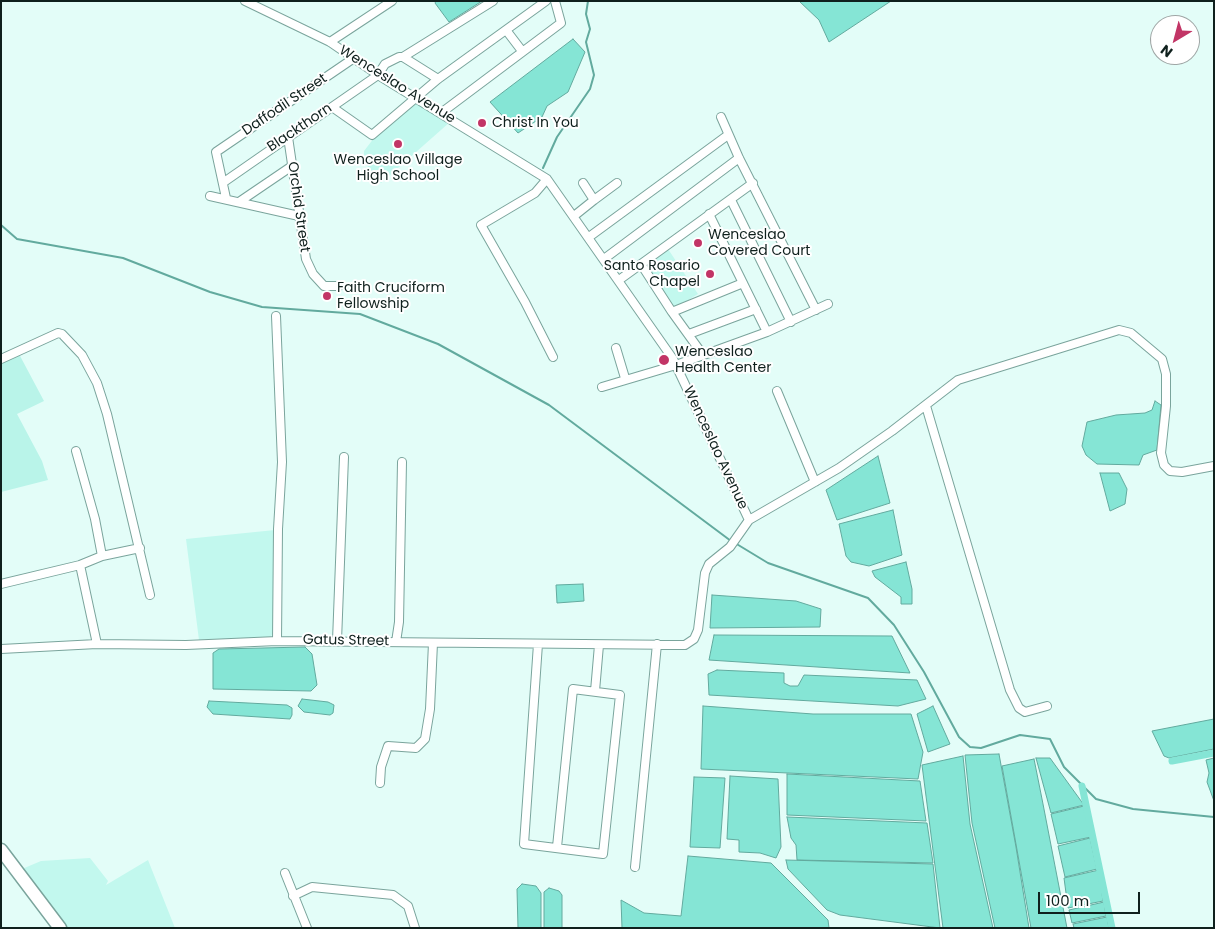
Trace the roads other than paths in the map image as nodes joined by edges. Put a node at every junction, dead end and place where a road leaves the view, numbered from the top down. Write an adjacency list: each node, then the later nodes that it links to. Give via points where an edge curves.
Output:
1 (246, 1): 7 (street, Wenceslao Avenue)
2 (392, 1): 7 (street)
3 (493, 1): 10 (street, Blackthorn)
4 (546, 1): 6 (street)
5 (555, 1): 8 (street, via 561,23)
6 (506, 30): 8 (street); 12 (street)
7 (330, 42): 9 (street, Wenceslao Avenue)
8 (522, 51): 15 (street)
9 (354, 58): 11 (street, Wenceslao Avenue); 22 (street, Daffodil Street, via 216,152)
10 (403, 58): 11 (street, Blackthorn, via 385,64); 12 (street)
11 (378, 76): 13 (street, Wenceslao Avenue); 14 (street, Blackthorn)
12 (438, 80): 13 (street)
13 (416, 98): 14 (street, via 372,135); 15 (street, Wenceslao Avenue)
14 (332, 107): 18 (street, Blackthorn)
15 (441, 113): 21 (street, Wenceslao Avenue)
16 (721, 117): 17 (street)
17 (728, 135): 19 (street); 34 (street)
18 (288, 137): 20 (street, Orchid Street); 22 (street, Blackthorn)
19 (739, 158): 25 (street); 35 (street)
20 (292, 166): 30 (street); 32 (street, Orchid Street)
21 (547, 178): 33 (street, Wenceslao Avenue); 50 (street, via 535,193 481,225)
22 (224, 182): 27 (street)
23 (583, 183): 28 (street)
24 (617, 183): 28 (street)
25 (753, 184): 29 (street); 42 (street)
26 (210, 196): 27 (street)
27 (226, 198): 30 (street)
28 (594, 200): 33 (street)
29 (731, 200): 31 (street); 45 (street)
30 (240, 202): 32 (street)
31 (709, 214): 36 (street); 38 (street)
32 (299, 216): 39 (street, Orchid Street, via 306,259 313,274 324,286)
33 (574, 216): 34 (street, Wenceslao Avenue)
34 (589, 237): 35 (street, Wenceslao Avenue)
35 (604, 259): 37 (street, Wenceslao Avenue)
36 (641, 264): 37 (street); 43 (street)
37 (619, 280): 52 (street, Wenceslao Avenue)
38 (743, 283): 41 (street); 43 (street)
39 (339, 286)
40 (828, 304): 42 (street)
41 (756, 309): 46 (street); 47 (street)
42 (816, 310): 45 (street)
43 (672, 312): 47 (street)
44 (276, 316): 68 (street, via 282,462 278,529)
45 (791, 322): 46 (street)
46 (767, 332): 49 (street)
47 (690, 334): 49 (street)
48 (616, 348): 53 (street)
49 (703, 355): 52 (street)
50 (552, 357)
51 (1, 358): 63 (street, via 58,333 82,355 97,383 107,414)
52 (676, 365): 53 (street); 62 (street, Wenceslao Avenue)
53 (625, 378): 54 (street)
54 (602, 387)
55 (777, 391): 61 (street)
56 (926, 406): 60 (street, via 958,380 1120,330 1131,333 1162,359 1166,374 1161,453 1164,465 1170,471 1182,472); 61 (street, via 840,468); 79 (street, via 1010,690 1019,708 1025,712)
57 (76, 450): 64 (street)
58 (344, 457): 69 (street)
59 (402, 462): 70 (street)
60 (1214, 466)
61 (815, 482): 62 (street)
62 (748, 520): 72 (street, Wenceslao Avenue, via 730,547 709,564 698,630)
63 (140, 548): 64 (street); 67 (street)
64 (102, 556): 65 (street)
65 (80, 565): 66 (street); 73 (street)
66 (1, 584)
67 (150, 595)
68 (278, 641): 69 (street, Gatus Street); 73 (street, Gatus Street)
69 (337, 641): 70 (street, Gatus Street)
70 (396, 642): 71 (street, Gatus Street)
71 (433, 643): 74 (street, Gatus Street); 80 (street, via 430,709 424,739 416,748 388,746)
72 (691, 643): 75 (street, Gatus Street)
73 (97, 644): 77 (street, Gatus Street)
74 (538, 644): 76 (street, Gatus Street); 81 (street, via 524,844)
75 (657, 644): 76 (street, Gatus Street); 83 (street)
76 (599, 645): 78 (street)
77 (1, 649)
78 (594, 691): 81 (street, via 573,690); 81 (street, via 620,695 603,854)
79 (1047, 706)
80 (380, 783)
81 (557, 847)
82 (1, 850): 86 (main road)
83 (635, 867)
84 (284, 873): 85 (street)
85 (293, 896): 87 (street); 88 (street, via 312,887 393,895 408,906)
86 (60, 928)
87 (307, 928)
88 (415, 928)

